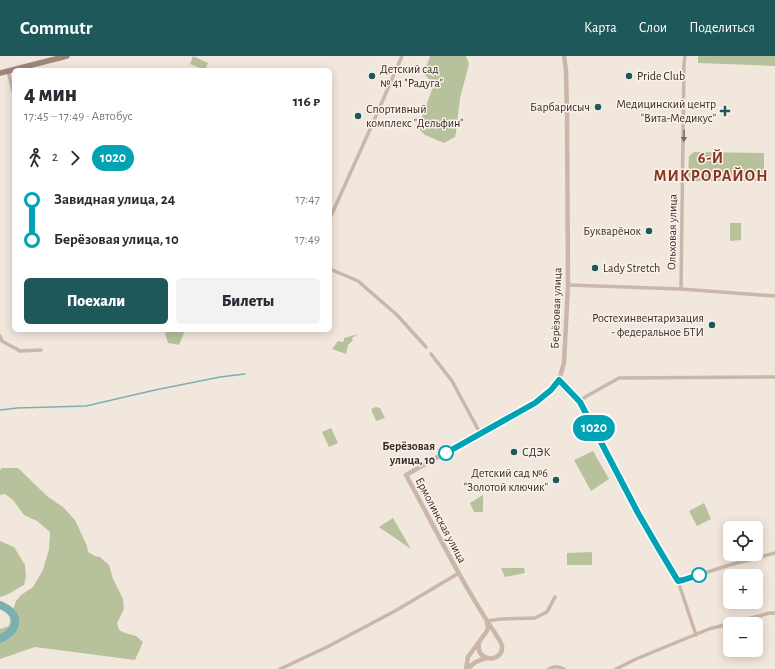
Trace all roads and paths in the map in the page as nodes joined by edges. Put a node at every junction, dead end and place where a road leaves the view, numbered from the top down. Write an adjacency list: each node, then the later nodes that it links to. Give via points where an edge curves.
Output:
1 (66, 56): 5 (main road)
2 (402, 56): 12 (street)
3 (564, 56): 14 (street, Берёзовая улица, via 568,113)
4 (685, 56): 15 (street, Ольховая улица, one-way to 15)
5 (20, 68)
6 (12, 70): 7 (main road)
7 (8, 71): 8 (main road); 9 (street)
8 (0, 72)
9 (9, 78): 10 (street); 11 (street)
10 (12, 79)
11 (12, 88)
12 (332, 214)
13 (332, 271): 18 (street, via 358,281 397,315)
14 (568, 284): 15 (street); 22 (street, Берёзовая улица, via 564,363)
15 (682, 289): 16 (street)
16 (775, 296)
17 (0, 336): 19 (street, via 2,341 20,351)
18 (426, 347)
19 (41, 350)
20 (431, 354): 24 (street, via 452,381)
21 (775, 377): 23 (street, via 619,378)
22 (559, 380): 23 (street); 24 (street, Берёзовая улица, via 535,403)
23 (580, 402): 28 (street, via 642,520)
24 (480, 433): 25 (street, Берёзовая улица)
25 (406, 475): 27 (street, Ермолинская улица)
26 (775, 553): 28 (street)
27 (459, 574): 31 (street, Ермолинская улица); 36 (street, via 334,644)
28 (678, 581): 32 (street)
29 (555, 597): 31 (street, via 548,612 535,618)
30 (775, 613): 32 (street, via 726,624)
31 (487, 621): 33 (street, Ермолинская улица); 34 (street, via 488,627)
32 (696, 635): 40 (street)
33 (498, 639): 34 (street, via 496,636 488,636); 35 (street, via 502,648 499,655)
34 (480, 641): 35 (street, via 480,652); 37 (street, via 468,657)
35 (486, 658): 37 (street, via 473,663)
36 (280, 669)
37 (467, 669)
38 (549, 669): 39 (street)
39 (564, 669)
40 (616, 669)

